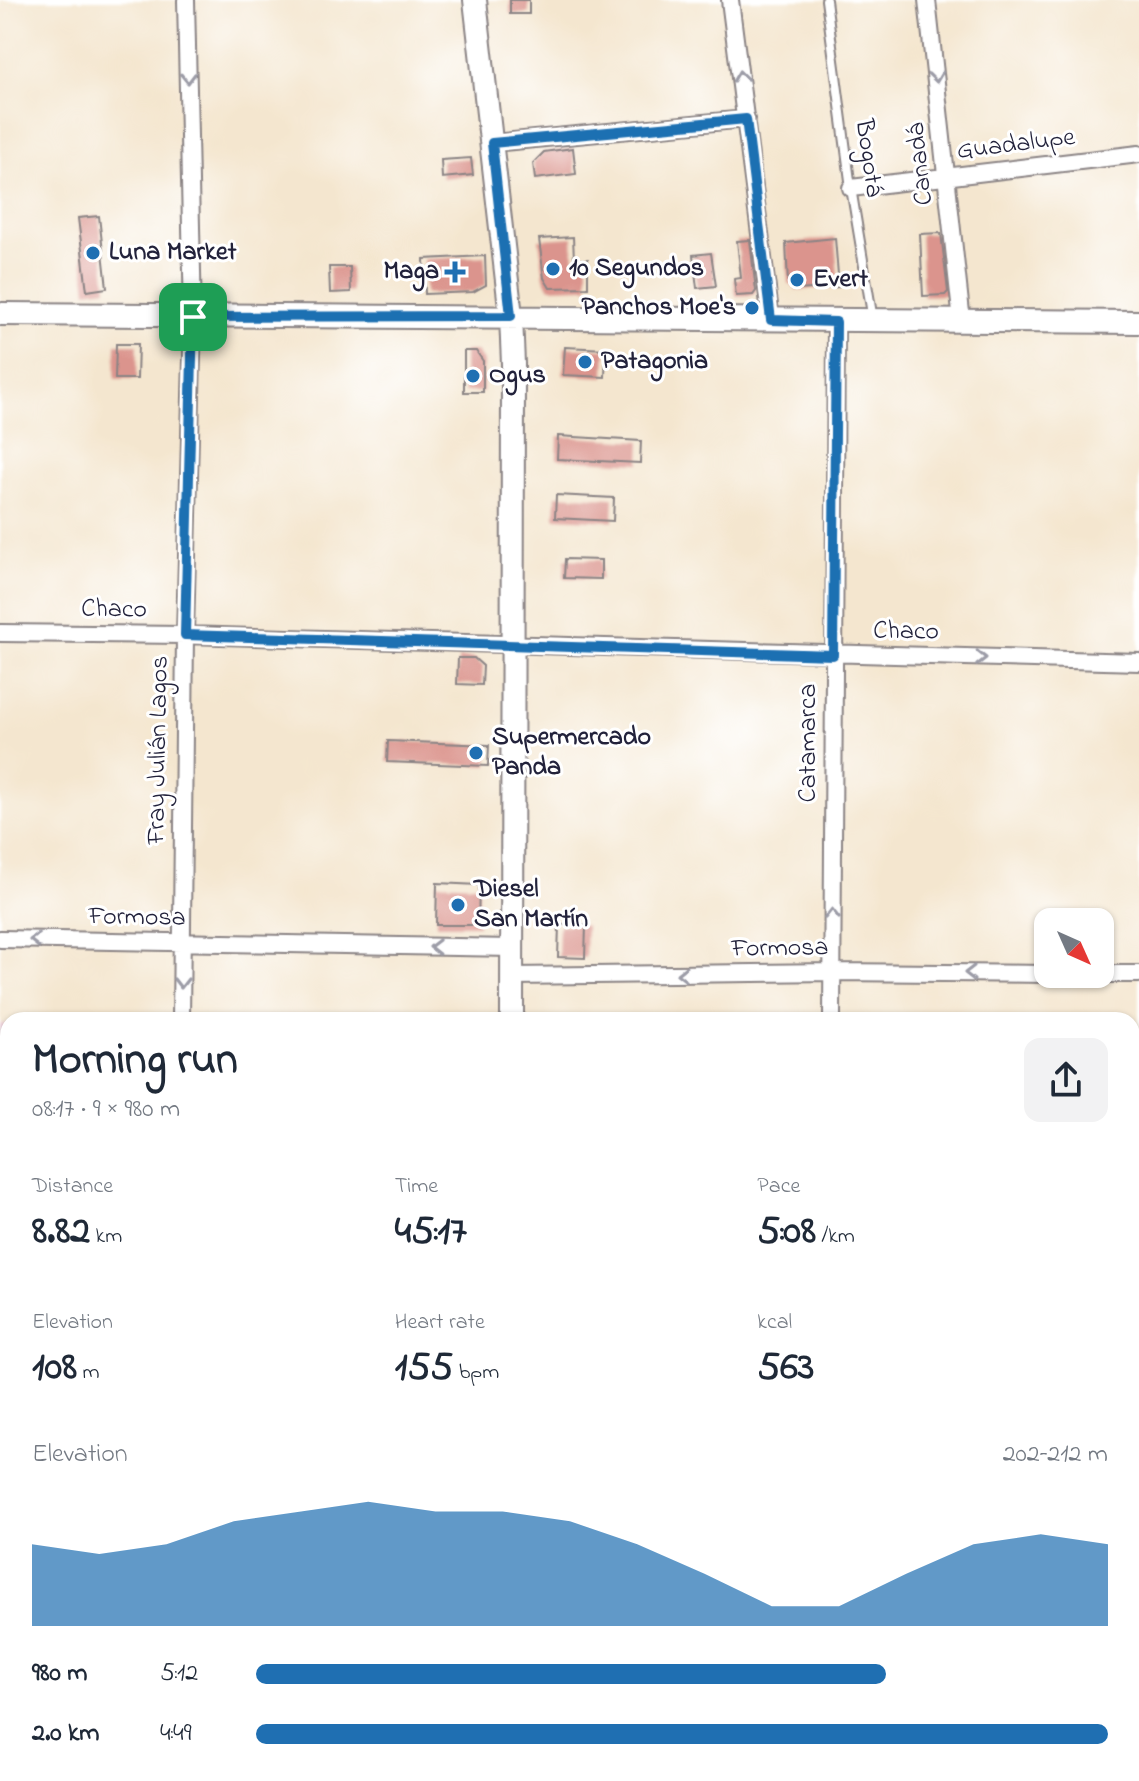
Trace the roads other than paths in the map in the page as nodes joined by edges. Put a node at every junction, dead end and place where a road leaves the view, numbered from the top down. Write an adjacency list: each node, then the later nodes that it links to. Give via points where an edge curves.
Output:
1 (186, 0): 13 (street, Fray Julián Lagos, one-way to 13)
2 (475, 0): 7 (street)
3 (730, 0): 6 (street, one-way to 3)
4 (826, 0): 10 (lane, Bogotá)
5 (927, 0): 9 (street, Canadá, one-way to 9)
6 (746, 119): 7 (street); 14 (street)
7 (492, 143): 12 (street)
8 (1139, 154): 9 (street, Guadalupe)
9 (947, 177): 10 (street, Guadalupe); 17 (street, Canadá)
10 (851, 188): 16 (lane, Bogotá)
11 (0, 314): 13 (street)
12 (511, 316): 13 (street); 14 (street); 21 (street)
13 (193, 317): 20 (street, Fray Julián Lagos)
14 (771, 320): 15 (street)
15 (836, 322): 16 (street); 22 (street, Catamarca)
16 (874, 322): 17 (street)
17 (962, 322): 18 (street)
18 (1139, 322)
19 (0, 633): 20 (street, Chaco)
20 (185, 635): 21 (street, Chaco); 25 (street, Fray Julián Lagos)
21 (511, 645): 22 (street, Chaco); 26 (street)
22 (833, 655): 23 (street, Chaco, one-way to 23); 27 (street, Catamarca, one-way to 22)
23 (1139, 662)
24 (0, 939): 25 (street, Formosa, one-way to 24)
25 (181, 943): 26 (street, Formosa, one-way to 25); 32 (street, Fray Julián Lagos, one-way to 32)
26 (513, 948): 31 (street)
27 (832, 972): 28 (street, Formosa, one-way to 27); 31 (street, Formosa, one-way to 31); 34 (street, Catamarca)
28 (1034, 974)
29 (1114, 974): 30 (street)
30 (1139, 974)
31 (513, 976): 33 (street)
32 (181, 1012)
33 (512, 1012)
34 (832, 1012)

